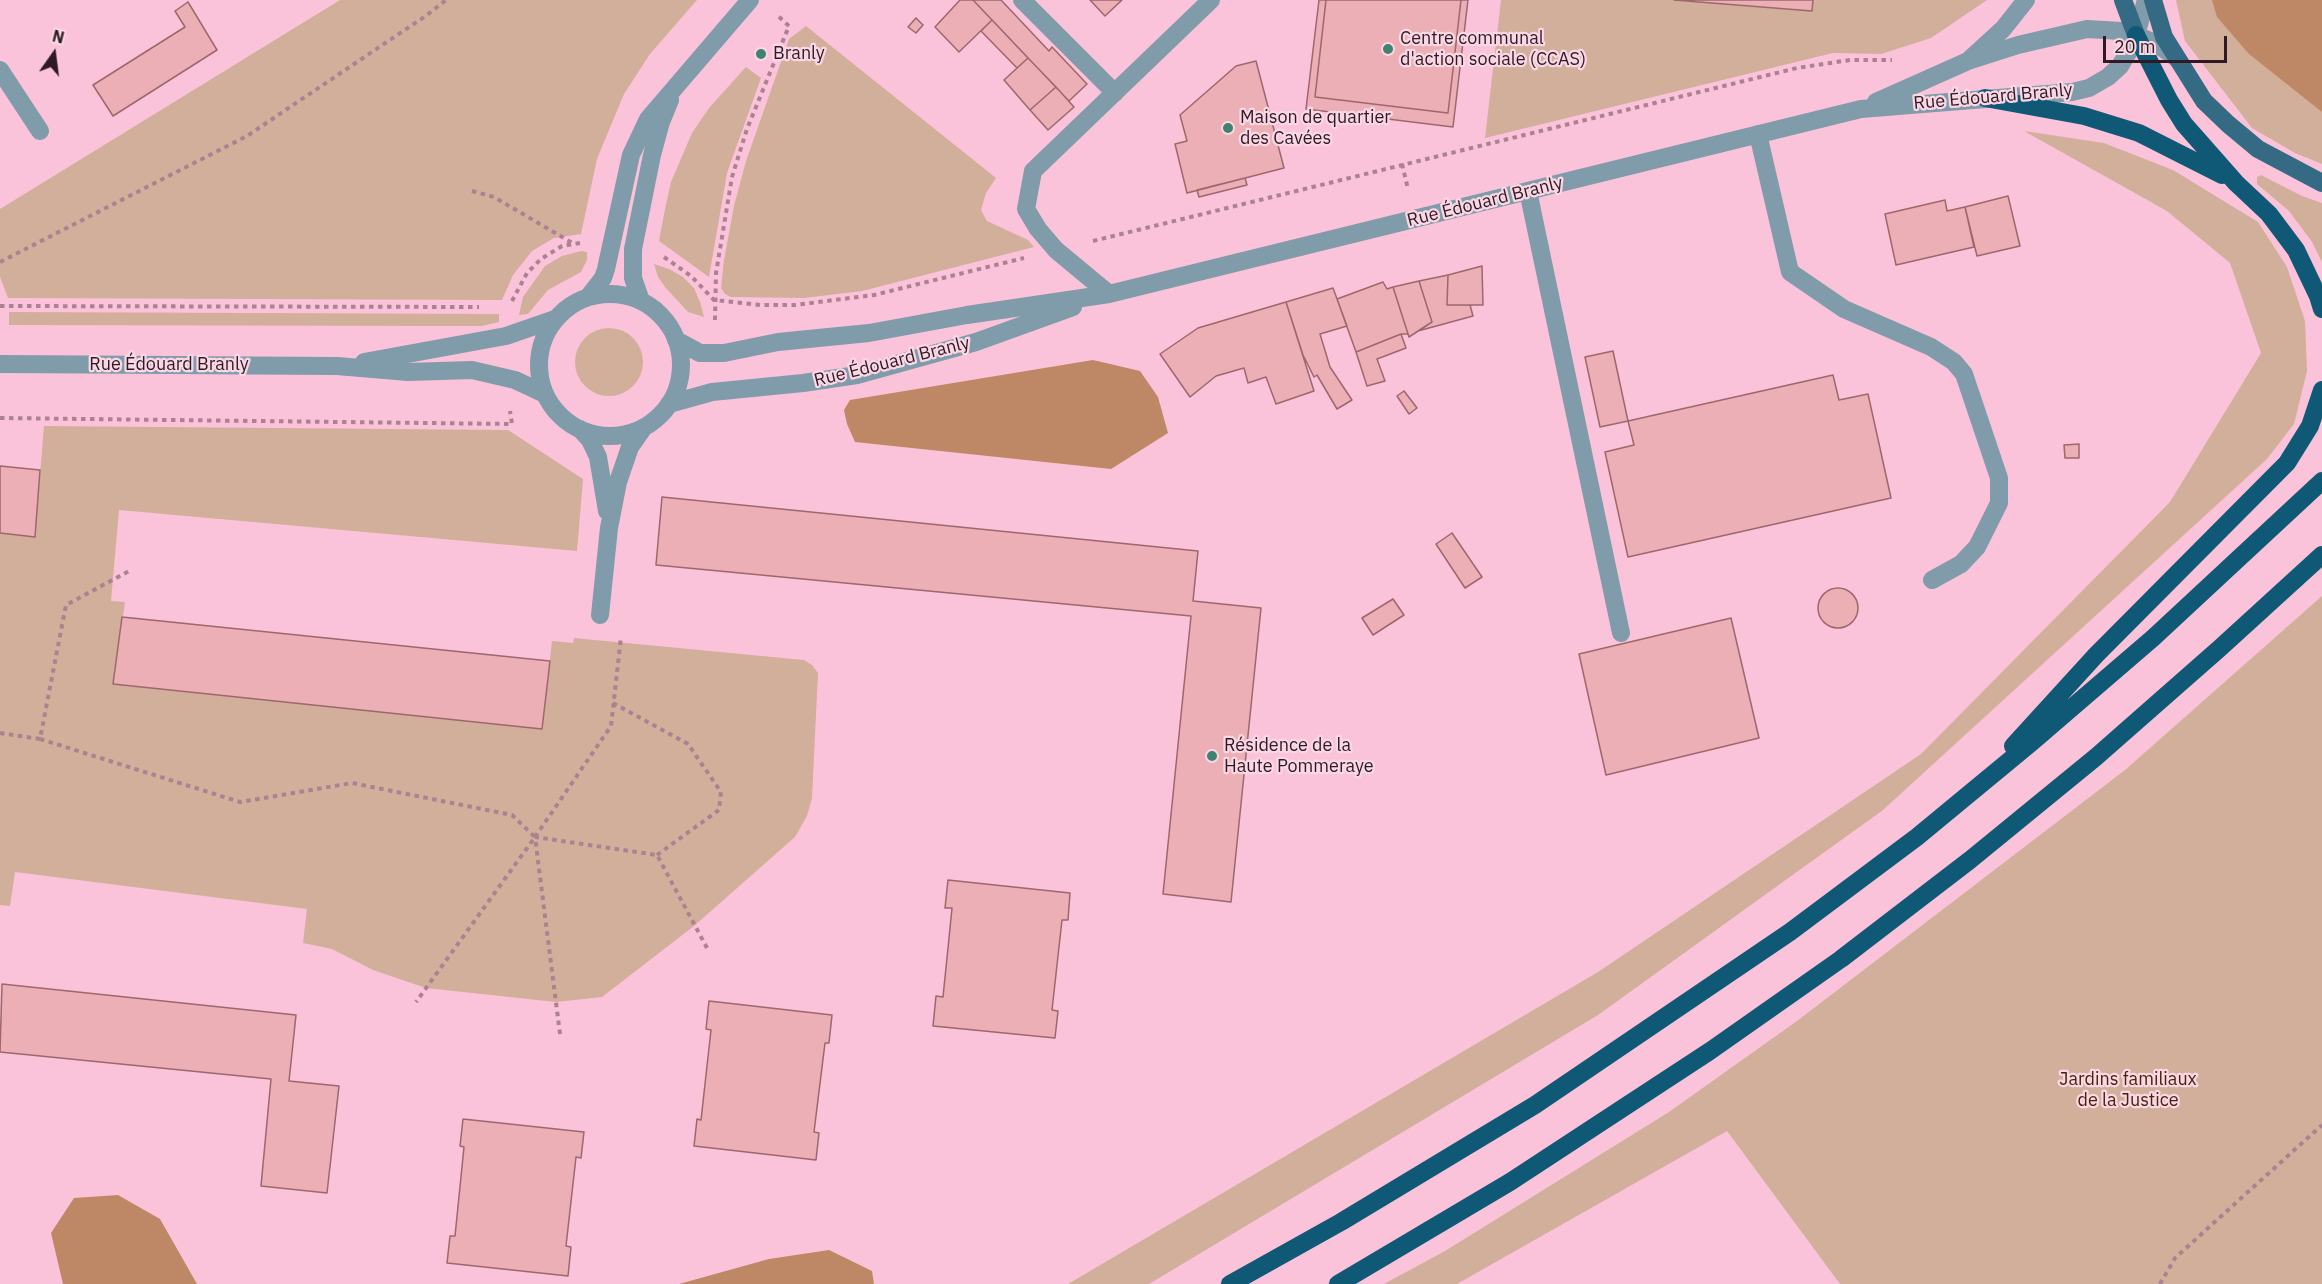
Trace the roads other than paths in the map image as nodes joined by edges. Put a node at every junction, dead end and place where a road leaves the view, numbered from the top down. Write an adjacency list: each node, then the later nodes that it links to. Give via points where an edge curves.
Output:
1 (750, 0): 12 (street)
2 (1022, 0): 13 (street)
3 (1211, 0): 13 (street)
4 (2026, 0): 10 (street, Rue Édouard Branly, via 2003,29)
5 (2123, 0): 8 (main road)
6 (2146, 0): 8 (street, Rue Édouard Branly)
7 (2153, 0): 9 (main road, via 2164,37)
8 (2136, 35): 9 (street, Rue Édouard Branly); 10 (street, Rue Édouard Branly, via 2087,29); 14 (street, Rue Édouard Branly, via 2120,66 2089,88 2046,96); 18 (highway, via 2184,124)
9 (2175, 57): 19 (main road, via 2204,101 2228,124 2258,149)
10 (1968, 61): 15 (street, Rue Édouard Branly)
11 (0, 70): 16 (street)
12 (678, 82): 22 (street, via 648,119 631,155 603,278); 23 (street, via 657,138 633,249 633,278)
13 (1115, 93): 21 (street, via 1034,171 1026,209 1056,250)
14 (1985, 98): 15 (street, Rue Édouard Branly); 18 (highway, via 2084,116 2139,134)
15 (1861, 109): 17 (street, Rue Édouard Branly)
16 (40, 131)
17 (1758, 134): 20 (street, Rue Édouard Branly); 37 (street, via 1790,272 1844,309 1931,347 1964,374 1999,478 1999,503 1977,547 1961,564)
18 (2236, 183): 24 (highway, via 2269,214 2296,249)
19 (2322, 183)
20 (1528, 191): 21 (street, Rue Édouard Branly); 39 (street)
21 (1108, 294): 26 (street, Rue Édouard Branly, via 724,353 700,353); 31 (street, Rue Édouard Branly, via 976,342 857,375 712,393)
22 (589, 296): 23 (street, via 622,294); 25 (street, via 570,305)
23 (641, 301): 26 (street, via 663,317)
24 (2322, 309)
25 (555, 319): 28 (street, Rue Édouard Branly, via 506,336); 30 (street, via 538,358)
26 (676, 340): 31 (street, via 681,359 680,380)
27 (0, 364): 28 (street, Rue Édouard Branly)
28 (337, 366): 30 (street, Rue Édouard Branly, via 408,372 472,370 515,380)
29 (2322, 390): 40 (highway, via 2310,426 2287,463 2096,655)
30 (545, 394): 33 (street, via 562,418)
31 (669, 404): 32 (street)
32 (644, 427): 33 (street, via 609,436); 35 (street, via 621,469)
33 (580, 429): 35 (street, via 598,457)
34 (2322, 481): 40 (highway, via 2153,638)
35 (609, 528): 38 (street)
36 (2322, 555): 42 (highway, via 2096,757 1842,959 1510,1182)
37 (1932, 580)
38 (600, 615)
39 (1621, 633)
40 (1976, 789): 41 (highway, via 1790,932 1590,1068 1409,1181)
41 (1230, 1284)
42 (1338, 1284)

